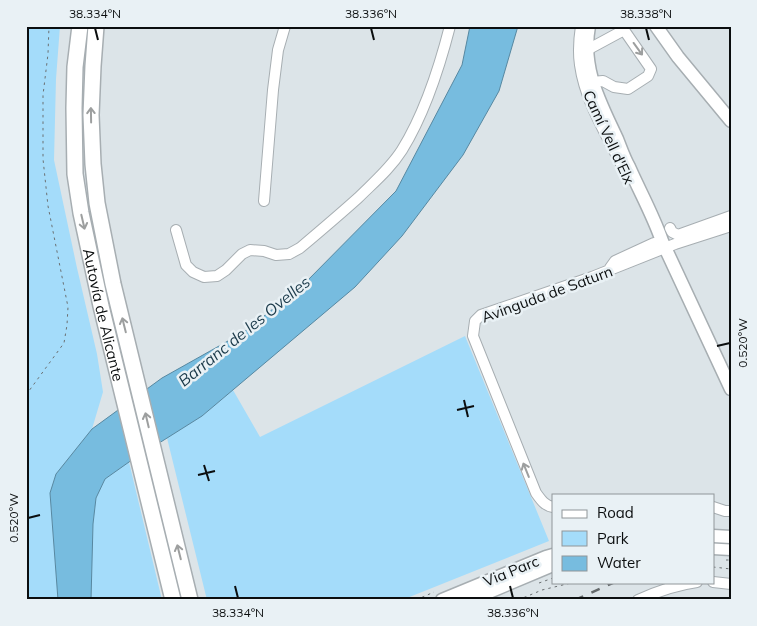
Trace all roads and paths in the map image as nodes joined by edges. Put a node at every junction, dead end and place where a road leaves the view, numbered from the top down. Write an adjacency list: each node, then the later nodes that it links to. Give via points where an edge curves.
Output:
1 (49, 26): 21 (path, via 43,95 44,159 48,206 68,307 67,325 64,343)
2 (70, 26): 13 (highway, via 68,146)
3 (80, 26): 13 (highway, Autovía de Alicante, via 75,67)
4 (96, 26): 39 (highway, Autovía de Alicante, one-way to 4, via 113,284 98,203 91,115)
5 (285, 26): 14 (street, via 273,90)
6 (450, 26): 18 (street, via 423,108 394,162 300,248 289,254 276,255 250,250 217,276 204,277 186,264)
7 (581, 26): 19 (street, Camí Vell d'Elx, via 580,66 590,103)
8 (589, 26): 10 (main road, Camí Vell d'Elx)
9 (656, 26): 12 (main road)
10 (587, 50): 11 (main road, Camí Vell d'Elx); 11 (street, one-way to 11, via 624,30 651,69 648,76 628,89 614,87 603,80)
11 (592, 82): 19 (main road, Camí Vell d'Elx)
12 (731, 121)
13 (75, 174): 38 (highway, Autovía de Alicante, one-way to 38, via 80,213)
14 (264, 201)
15 (731, 216): 17 (street, via 678,235)
16 (731, 226): 19 (street)
17 (670, 228)
18 (176, 230)
19 (664, 244): 20 (main road, Camí Vell d'Elx); 23 (street, Avinguda de Saturn, one-way to 19, via 536,493 473,336 474,321 481,315 606,272 615,261 654,243)
20 (729, 386): 22 (street, Camí Vell d'Elx)
21 (26, 395)
22 (731, 399)
23 (552, 507)
24 (714, 507): 25 (street)
25 (731, 511)
26 (714, 536): 27 (main road, bridge)
27 (731, 537)
28 (714, 548): 29 (main road)
29 (731, 549)
30 (552, 555): 40 (main road, Via Parc)
31 (552, 565): 41 (main road, Via Parc)
32 (714, 567): 33 (path)
33 (731, 570)
34 (714, 582): 37 (street)
35 (567, 584): 42 (path)
36 (683, 584): 43 (street)
37 (731, 584)
38 (173, 600)
39 (190, 600)
40 (442, 600)
41 (470, 600)
42 (518, 600)
43 (638, 600)

